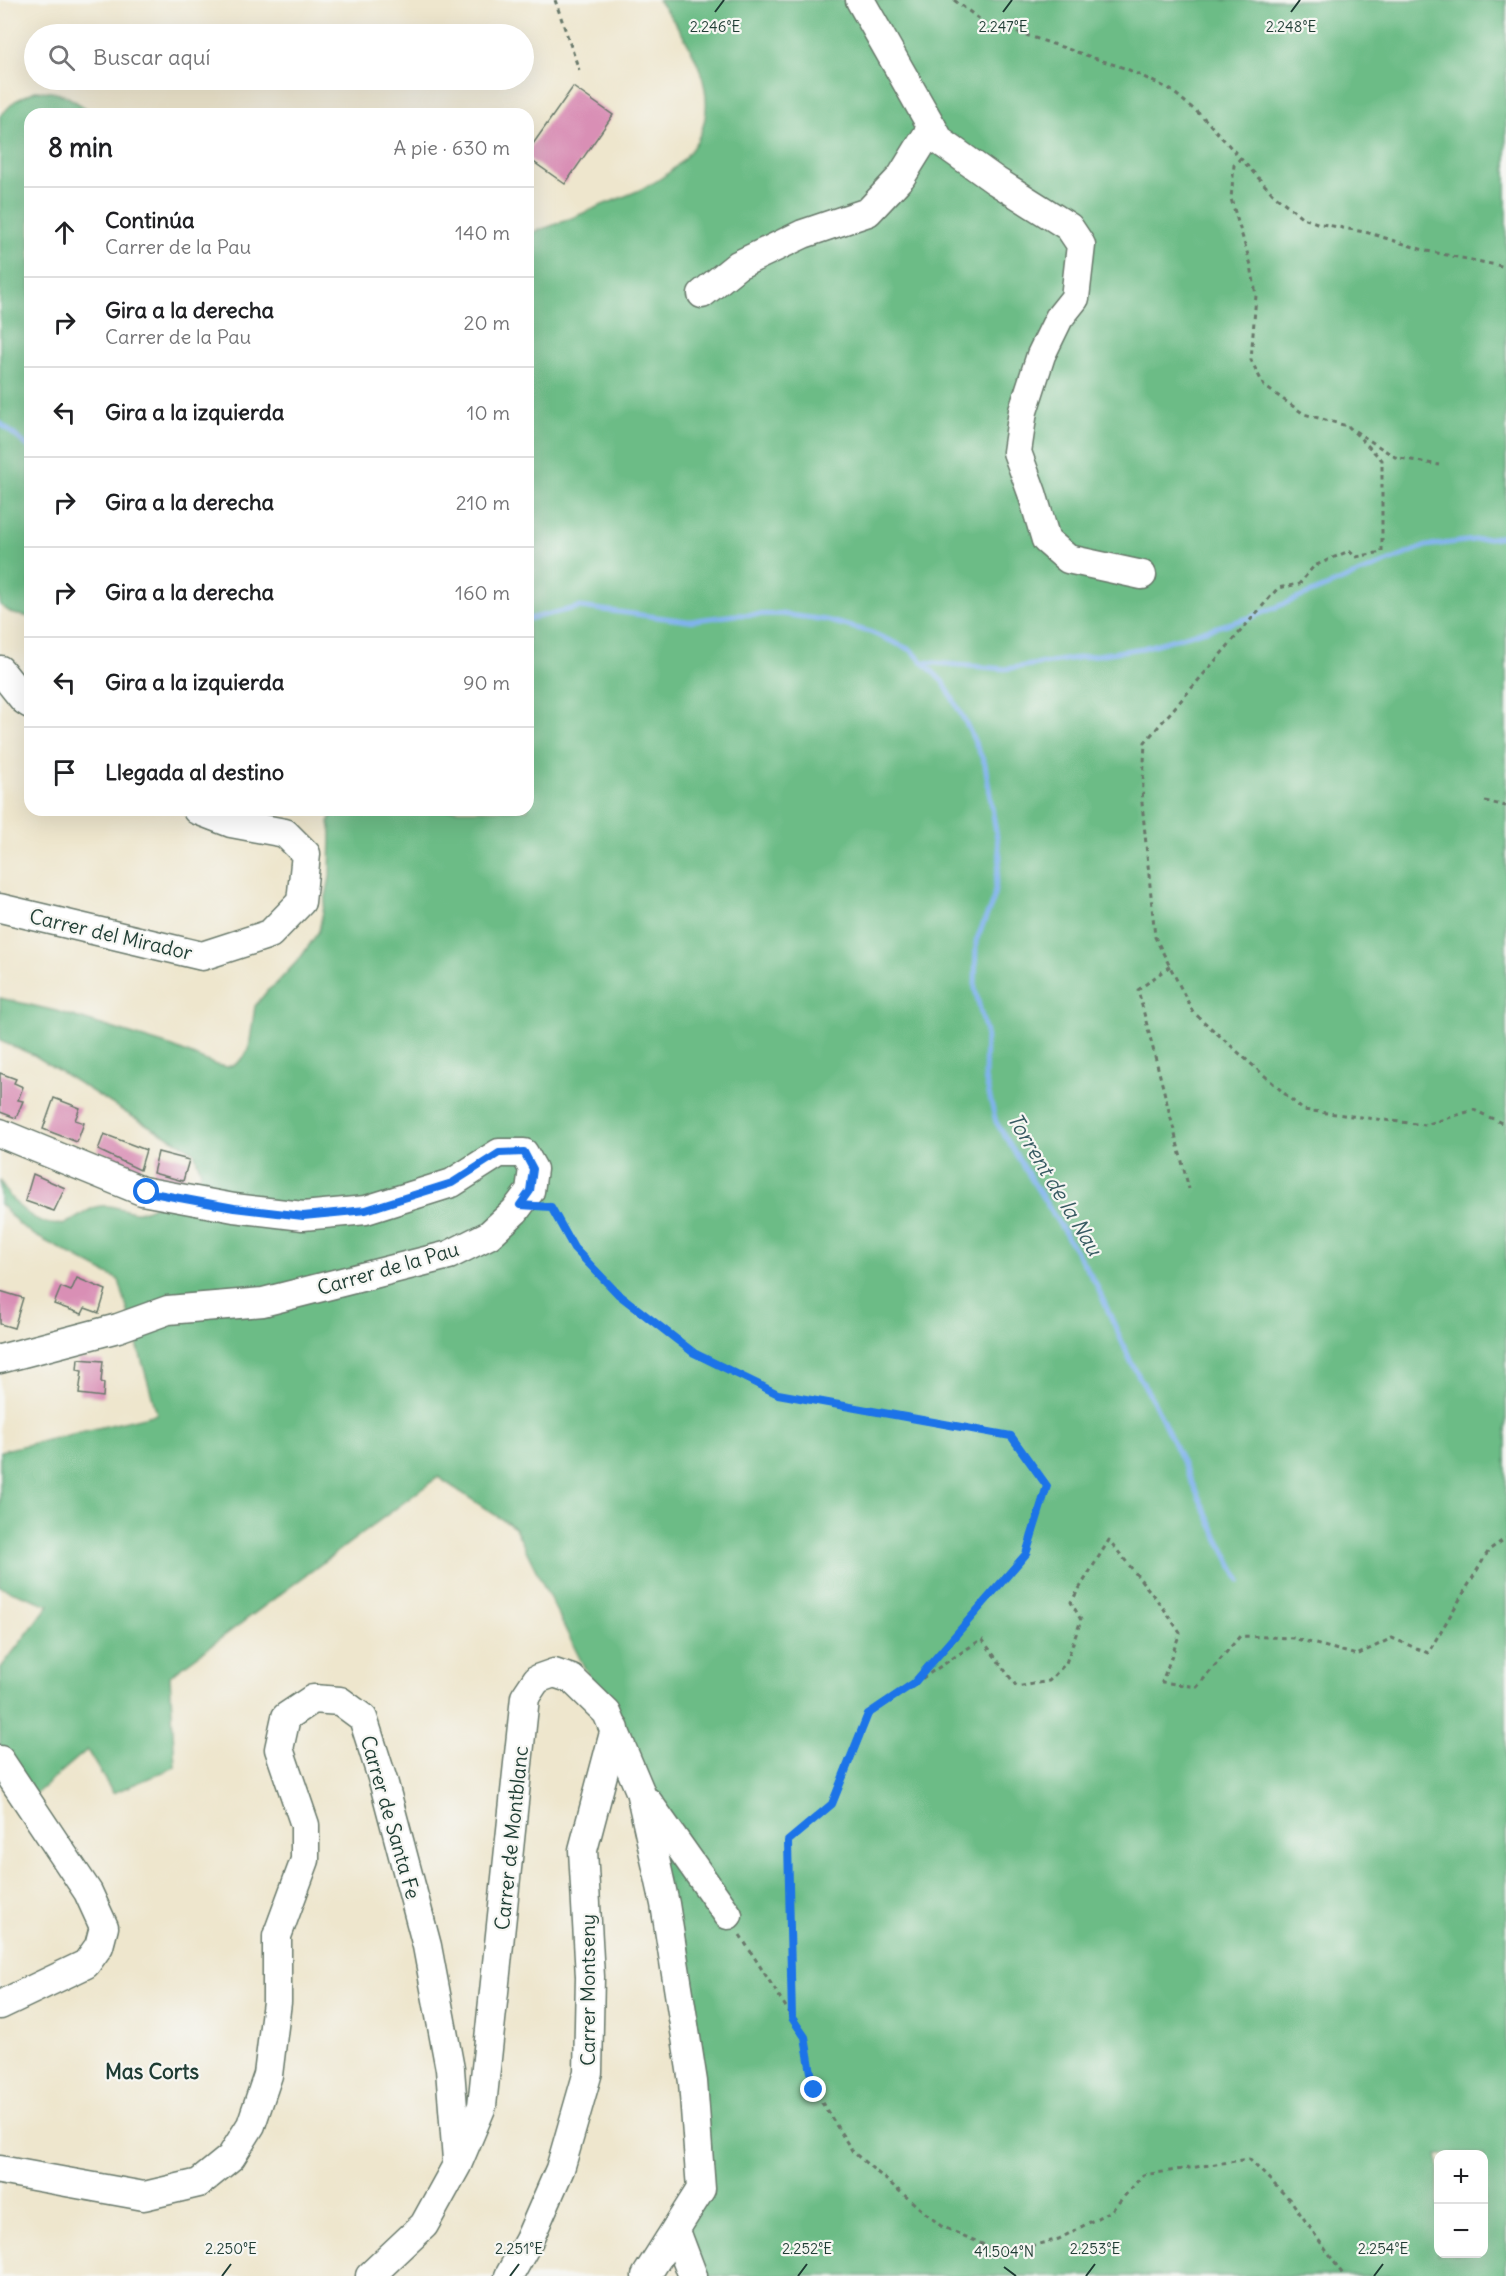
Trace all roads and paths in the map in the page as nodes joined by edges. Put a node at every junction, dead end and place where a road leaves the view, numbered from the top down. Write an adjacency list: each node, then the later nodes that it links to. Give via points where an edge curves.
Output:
1 (555, 0): 4 (path)
2 (860, 0): 5 (street)
3 (954, 0): 6 (path, via 986,24 1127,69 1171,90)
4 (579, 70)
5 (932, 127): 8 (street, via 901,177 868,212 803,234 738,265); 11 (street, via 940,141 1069,227 1081,244 1075,298 1059,318 1041,355 1023,411 1017,452 1046,540 1068,559)
6 (1241, 158): 7 (path, via 1272,193 1303,218); 9 (path, via 1234,165 1231,199 1256,295 1251,360 1264,386 1304,414)
7 (1506, 267)
8 (702, 294)
9 (1348, 426): 10 (path, via 1395,457); 18 (path, via 1382,460 1382,552 1356,557 1349,551 1314,566 1299,584 1278,588 1145,742 1142,803 1155,937)
10 (1439, 465)
11 (1142, 575)
12 (0, 670): 13 (street)
13 (24, 698)
14 (1485, 801): 15 (path)
15 (1506, 806)
16 (213, 816): 17 (street, Carrer del Mirador, via 285,833 306,854 301,902 270,934 202,956)
17 (0, 908)
18 (1170, 966): 19 (path, via 1193,1012 1303,1110 1425,1125 1474,1110); 21 (path, via 1138,990)
19 (1506, 1125)
20 (0, 1133): 22 (street, Carrer de la Pau, via 142,1191 303,1216 366,1210 452,1183 499,1153 524,1152 533,1169 530,1191)
21 (1189, 1190)
22 (520, 1205): 23 (street, Carrer de la Pau, via 489,1235 449,1255 264,1302 168,1310 118,1328); 25 (path, via 551,1207 574,1248 618,1294 694,1353 778,1394 1011,1436 1047,1486 1026,1554)
23 (0, 1359)
24 (1506, 1538): 25 (path, via 1489,1550 1428,1653 1392,1638 1357,1655 1293,1638 1240,1636 1197,1687 1162,1682 1180,1633 1109,1540 1071,1602 1081,1620 1066,1663 1049,1681 1017,1688 982,1639)
25 (914, 1683): 31 (path, via 868,1714 832,1804 788,1841)
26 (615, 1729): 28 (street, Carrer de Montblanc); 32 (street, Carrer de Montblanc, via 607,1713 572,1679 554,1673 537,1679 525,1697 482,2106); 36 (street, Carrer Montseny, via 584,1850 590,1977 588,2072 560,2169 530,2240)
27 (0, 1760): 30 (street, via 88,1892 104,1927 99,1946 86,1964)
28 (639, 1791): 29 (street, Carrer de Montblanc); 34 (street, Carrer de Montblanc, via 665,1904 693,2082 700,2189)
29 (728, 1915): 31 (path)
30 (0, 2005)
31 (792, 2018): 39 (path, via 805,2037 814,2090 852,2152 941,2226 1003,2253 1059,2239 1112,2210 1143,2175 1249,2159 1292,2202)
32 (457, 2165): 33 (street, Carrer de Santa Fe, via 450,2069 428,1946 384,1784 363,1718 340,1701 313,1699 285,1717 279,1749 305,1825 305,1860 277,1935 277,2002 268,2075 251,2125 231,2157 200,2184 144,2196); 35 (street, Carrer de Montblanc, via 424,2225)
33 (0, 2170)
34 (676, 2231): 37 (street, Carrer de Montblanc); 38 (street)
35 (370, 2276)
36 (508, 2276)
37 (646, 2276)
38 (693, 2276)
39 (1344, 2276)

